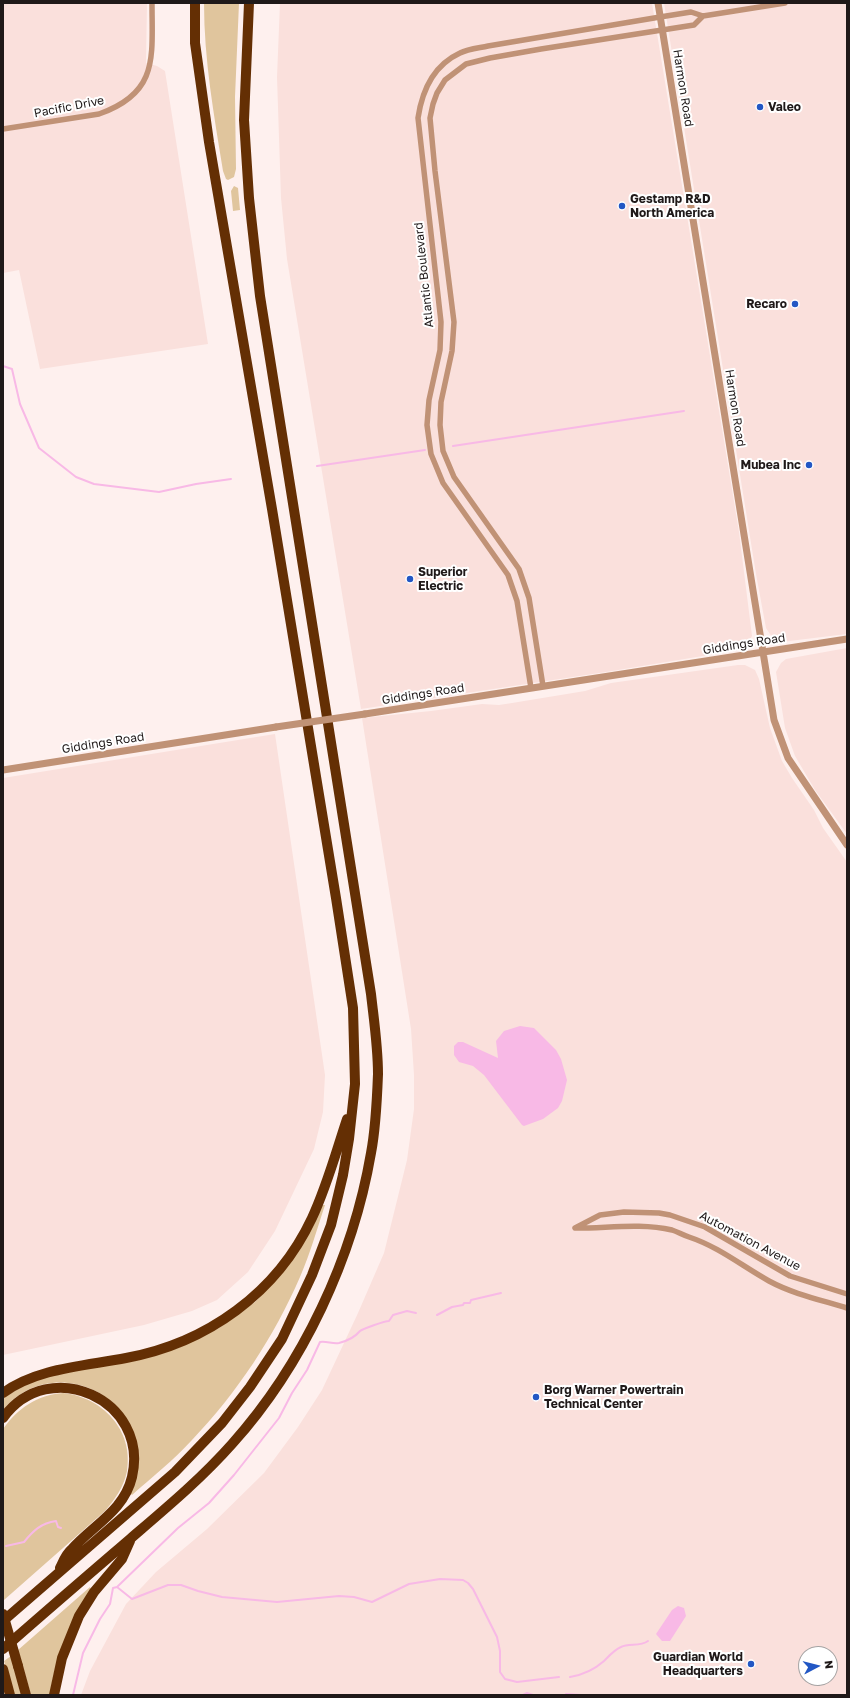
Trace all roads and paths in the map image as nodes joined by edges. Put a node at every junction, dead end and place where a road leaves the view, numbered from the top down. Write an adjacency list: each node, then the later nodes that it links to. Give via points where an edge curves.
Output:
1 (152, 3): 9 (street, Pacific Drive, via 153,52 147,77 141,87 124,103 99,114)
2 (195, 3): 16 (highway, via 195,43 209,142 353,1008)
3 (249, 3): 21 (highway, via 244,120 249,198 260,296 371,994 378,1072 376,1112 364,1187 351,1230 323,1304 302,1346 275,1389 231,1446 182,1494)
4 (658, 3): 7 (street, Harmon Road)
5 (785, 3): 6 (street)
6 (703, 16): 7 (street, Atlantic Boulevard, via 691,12); 8 (street, Atlantic Boulevard, via 694,25)
7 (660, 17): 8 (street, Harmon Road); 13 (street, Atlantic Boulevard, via 460,53 436,72 421,101 418,118 441,322 440,350 429,400 427,425 431,454 444,483 508,575 517,601)
8 (662, 29): 11 (street, Harmon Road); 12 (street, Atlantic Boulevard, via 466,64 445,80 437,93 430,118 454,322 452,351 441,406 440,425 444,451 454,477 519,569 529,598)
9 (3, 129)
10 (847, 639): 11 (street, Giddings Road)
11 (764, 652): 12 (street, Giddings Road); 15 (street, Harmon Road, via 774,720 788,758)
12 (543, 686): 13 (street, Giddings Road)
13 (531, 688): 14 (street, Giddings Road, bridge)
14 (3, 770)
15 (847, 845)
16 (353, 1104): 19 (highway, via 325,1186 305,1232 282,1268 251,1299 200,1335 172,1346 142,1355 37,1375); 22 (highway, via 345,1168 331,1225 303,1296 275,1350 237,1405 192,1456)
17 (847, 1294): 18 (street, Automation Avenue, via 790,1276 705,1227 670,1215 624,1212 600,1215 575,1228 629,1226 672,1230 721,1251 769,1281)
18 (847, 1308)
19 (3, 1393)
20 (3, 1418): 22 (highway, via 20,1401 34,1393 52,1388 69,1388 102,1399 117,1412 129,1434 134,1458 132,1477 126,1493 112,1512 70,1550)
21 (131, 1538): 25 (highway); 29 (highway, via 122,1559 94,1592 80,1616 62,1658)
22 (56, 1575): 24 (highway)
23 (3, 1614): 28 (highway, bridge)
24 (3, 1621)
25 (3, 1648)
26 (4, 1673): 27 (highway)
27 (10, 1695)
28 (26, 1695)
29 (54, 1695)

